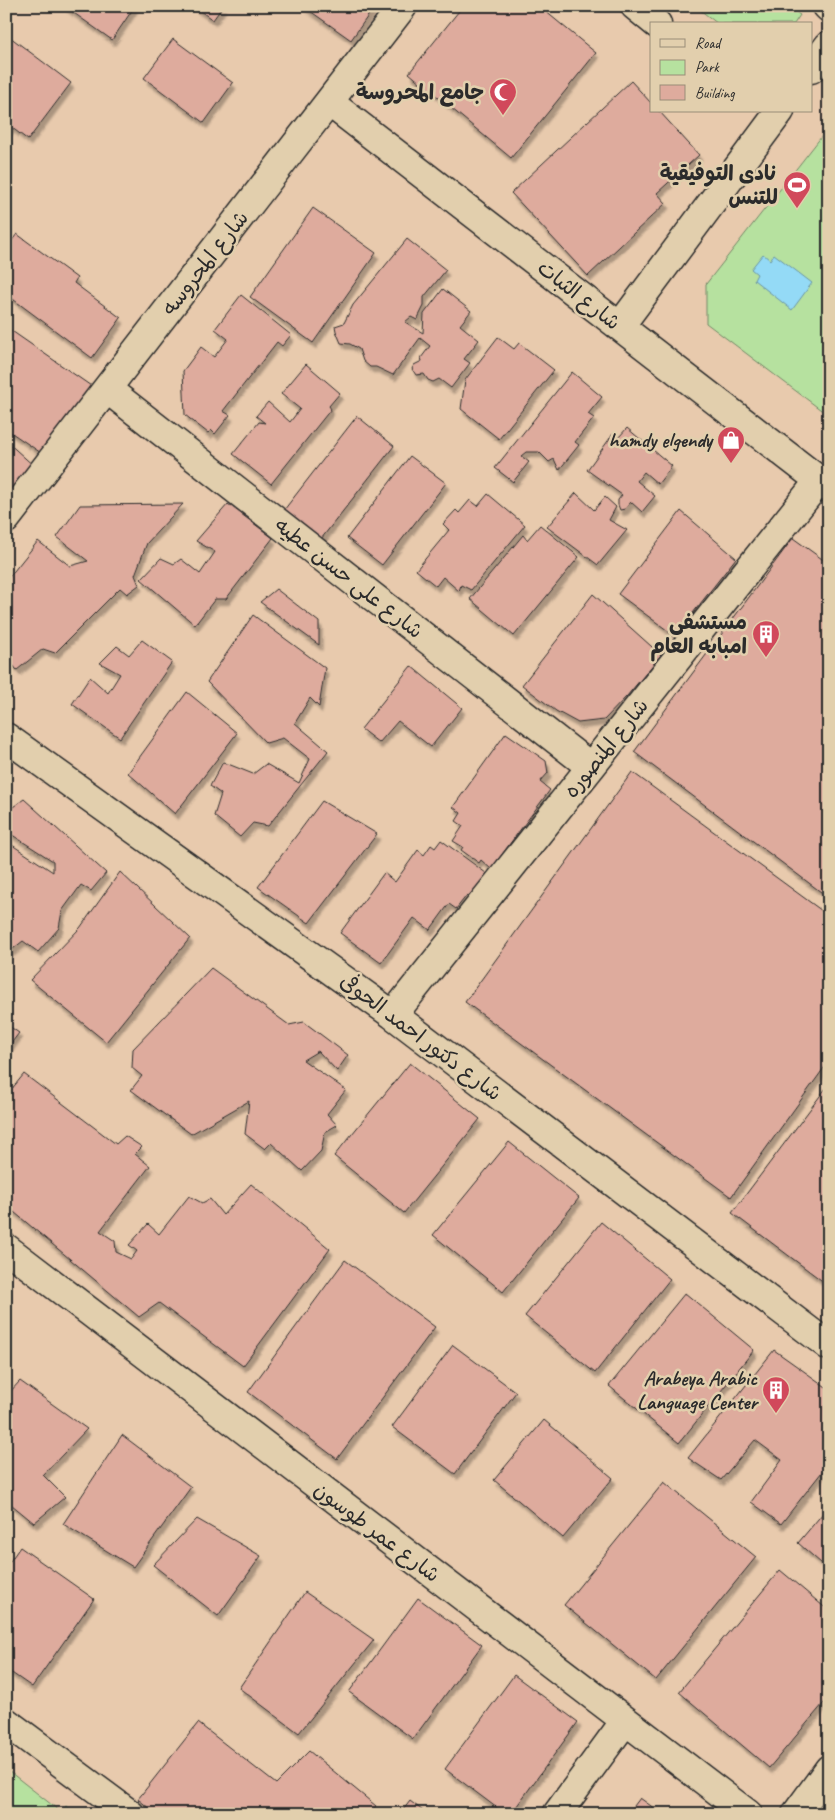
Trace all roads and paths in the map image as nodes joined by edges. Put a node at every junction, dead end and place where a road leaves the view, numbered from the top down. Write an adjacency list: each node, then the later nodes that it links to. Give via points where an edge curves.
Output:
1 (403, 6): 6 (street, شارع المحروسه)
2 (634, 6): 3 (street)
3 (654, 22)
4 (829, 45): 5 (street)
5 (812, 68)
6 (329, 102): 8 (street, شارع الثبات); 9 (street, شارع المحروسه)
7 (775, 113): 8 (street)
8 (620, 326): 10 (street, شارع الثبات)
9 (107, 389): 11 (street, شارع المحروسه); 13 (street, شارع على حسن عطيه)
10 (824, 484): 13 (street, شارع المنصوره)
11 (6, 519)
12 (6, 738): 14 (street, شارع دكتور احمد الحوفى)
13 (591, 767): 14 (street, شارع المنصوره)
14 (393, 1015): 16 (street, شارع دكتور احمد الحوفى)
15 (6, 1248): 18 (street, شارع عمر طوسون)
16 (829, 1346)
17 (6, 1722): 20 (street)
18 (625, 1722): 21 (street); 22 (street, شارع عمر طوسون)
19 (829, 1769): 23 (street)
20 (130, 1814)
21 (557, 1814)
22 (748, 1814)
23 (796, 1814)

